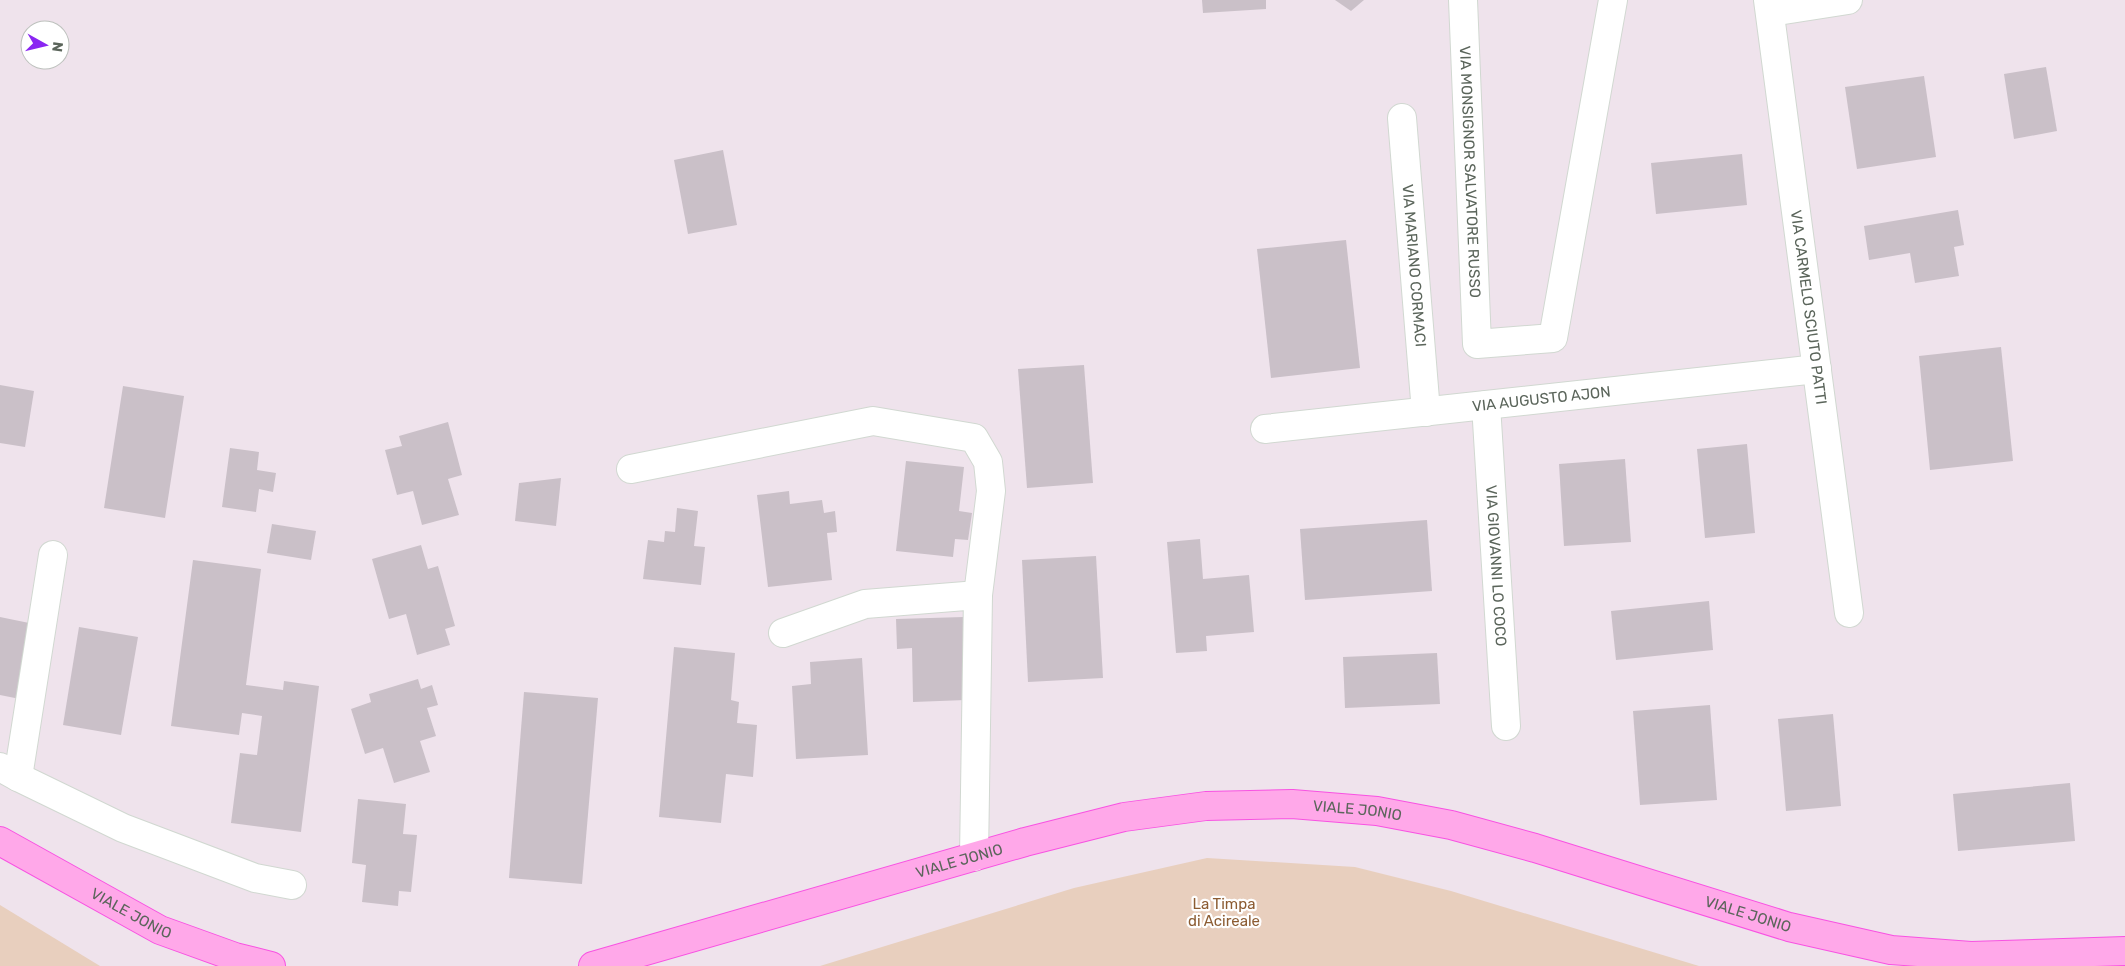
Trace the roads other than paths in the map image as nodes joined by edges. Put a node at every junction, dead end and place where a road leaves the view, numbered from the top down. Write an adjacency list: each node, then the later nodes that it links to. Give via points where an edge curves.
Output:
1 (1463, 0): 2 (street, VIA MONSIGNOR SALVATORE RUSSO, via 1477,344 1553,338)
2 (1613, 0)
3 (1848, 0): 4 (street)
4 (1769, 6): 6 (street, VIA CARMELO SCIUTO PATTI)
5 (1402, 118): 8 (street, VIA MARIANO CORMACI)
6 (1817, 369): 7 (street, VIA AUGUSTO AJON); 13 (street, VIA CARMELO SCIUTO PATTI)
7 (1486, 405): 8 (street, VIA AUGUSTO AJON); 15 (street, VIA GIOVANNI LO COCO)
8 (1426, 412): 9 (street, VIA AUGUSTO AJON)
9 (1264, 429)
10 (631, 469): 12 (street, via 873,421 974,438 988,462 991,491)
11 (53, 555): 16 (street)
12 (978, 595): 14 (street, via 865,604); 18 (street)
13 (1849, 614)
14 (783, 633)
15 (1506, 726)
16 (9, 772): 19 (street, via 123,828 256,878)
17 (0, 841): 21 (main road, VIALE JONIO, via 160,930 235,957)
18 (974, 857): 20 (main road, VIALE JONIO, via 1124,817 1206,806 1292,804 1377,811 1451,825 1544,850 1789,927 1891,950 1971,956); 22 (main road, VIALE JONIO)
19 (292, 885)
20 (2125, 952)
21 (271, 966)
22 (593, 966)

